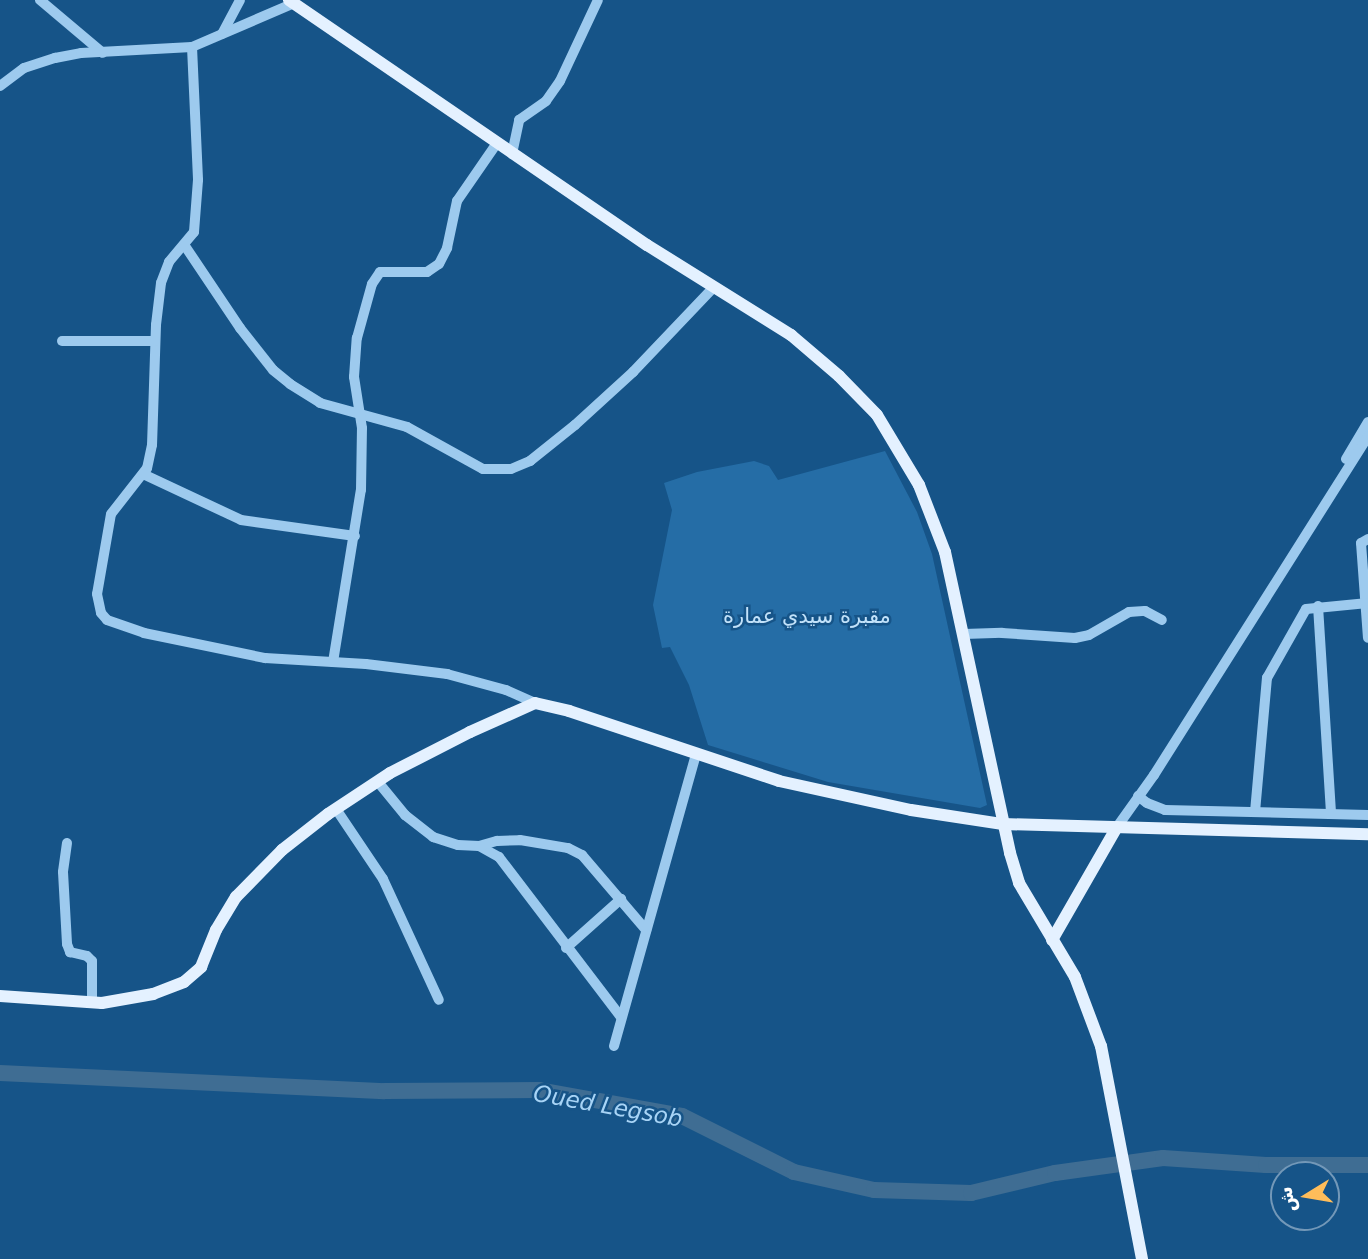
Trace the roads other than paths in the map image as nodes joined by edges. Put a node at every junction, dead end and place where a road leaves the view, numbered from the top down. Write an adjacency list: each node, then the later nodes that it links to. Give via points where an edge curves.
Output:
1 (40, 0): 7 (street)
2 (240, 0): 5 (street)
3 (598, 0): 10 (street, via 560,81 546,101 519,120)
4 (291, 2): 5 (street); 9 (main road)
5 (222, 34): 6 (street)
6 (192, 47): 7 (street); 11 (street, via 198,180 194,232)
7 (103, 53): 8 (street, via 35,63)
8 (0, 86)
9 (497, 143): 10 (main road); 15 (street, via 457,201 439,264 427,272 376,274 356,338)
10 (512, 154): 12 (main road)
11 (185, 246): 14 (street, via 165,271); 15 (street, via 273,370 311,398)
12 (714, 287): 15 (street, via 575,425 530,461 512,468 483,469 407,426); 25 (main road, via 816,355 877,415 934,519)
13 (62, 341): 14 (street)
14 (155, 341): 18 (street, via 152,446)
15 (358, 413): 19 (street, via 361,490)
16 (1368, 422): 21 (street)
17 (1368, 436): 21 (street)
18 (143, 474): 19 (street, via 241,520); 27 (street, via 117,502 109,522 97,605 107,620 144,633 265,658)
19 (355, 536): 27 (street)
20 (1368, 539): 22 (street, via 1361,543)
21 (1285, 563): 31 (street)
22 (1367, 603): 23 (street); 26 (street)
23 (1318, 606): 35 (street, via 1306,608 1267,678); 36 (street)
24 (1162, 620): 25 (street, via 1145,611 1129,612 1075,638)
25 (964, 634): 38 (main road)
26 (1368, 638)
27 (333, 662): 28 (street, via 447,674)
28 (534, 703): 29 (main road); 30 (main road, via 429,751)
29 (696, 754): 38 (main road, via 851,798); 46 (street)
30 (378, 782): 32 (main road); 44 (street, via 405,815 433,837)
31 (1138, 796): 33 (street); 39 (street)
32 (336, 809): 50 (street, via 383,879); 51 (main road, via 251,879 225,913 201,967 184,982 130,1000)
33 (1165, 810): 34 (street); 40 (street)
34 (1217, 811): 35 (street); 41 (street)
35 (1255, 812): 36 (street)
36 (1331, 814): 37 (street)
37 (1368, 815)
38 (1003, 824): 39 (main road); 47 (main road, via 1019,883)
39 (1116, 827): 40 (main road); 47 (main road)
40 (1160, 827): 41 (main road)
41 (1216, 827): 42 (main road)
42 (1368, 834)
43 (67, 843): 51 (street, via 63,872 67,944 70,952 92,961)
44 (479, 846): 45 (street, via 520,840 568,848 582,855); 48 (street, via 506,866)
45 (621, 899): 46 (street); 48 (street)
46 (646, 930): 52 (street)
47 (1052, 940): 54 (main road, via 1089,1009 1109,1080)
48 (566, 948): 52 (street)
49 (0, 996): 51 (main road)
50 (439, 1000)
51 (92, 1003)
52 (621, 1017): 53 (street)
53 (614, 1046)
54 (1142, 1259)

